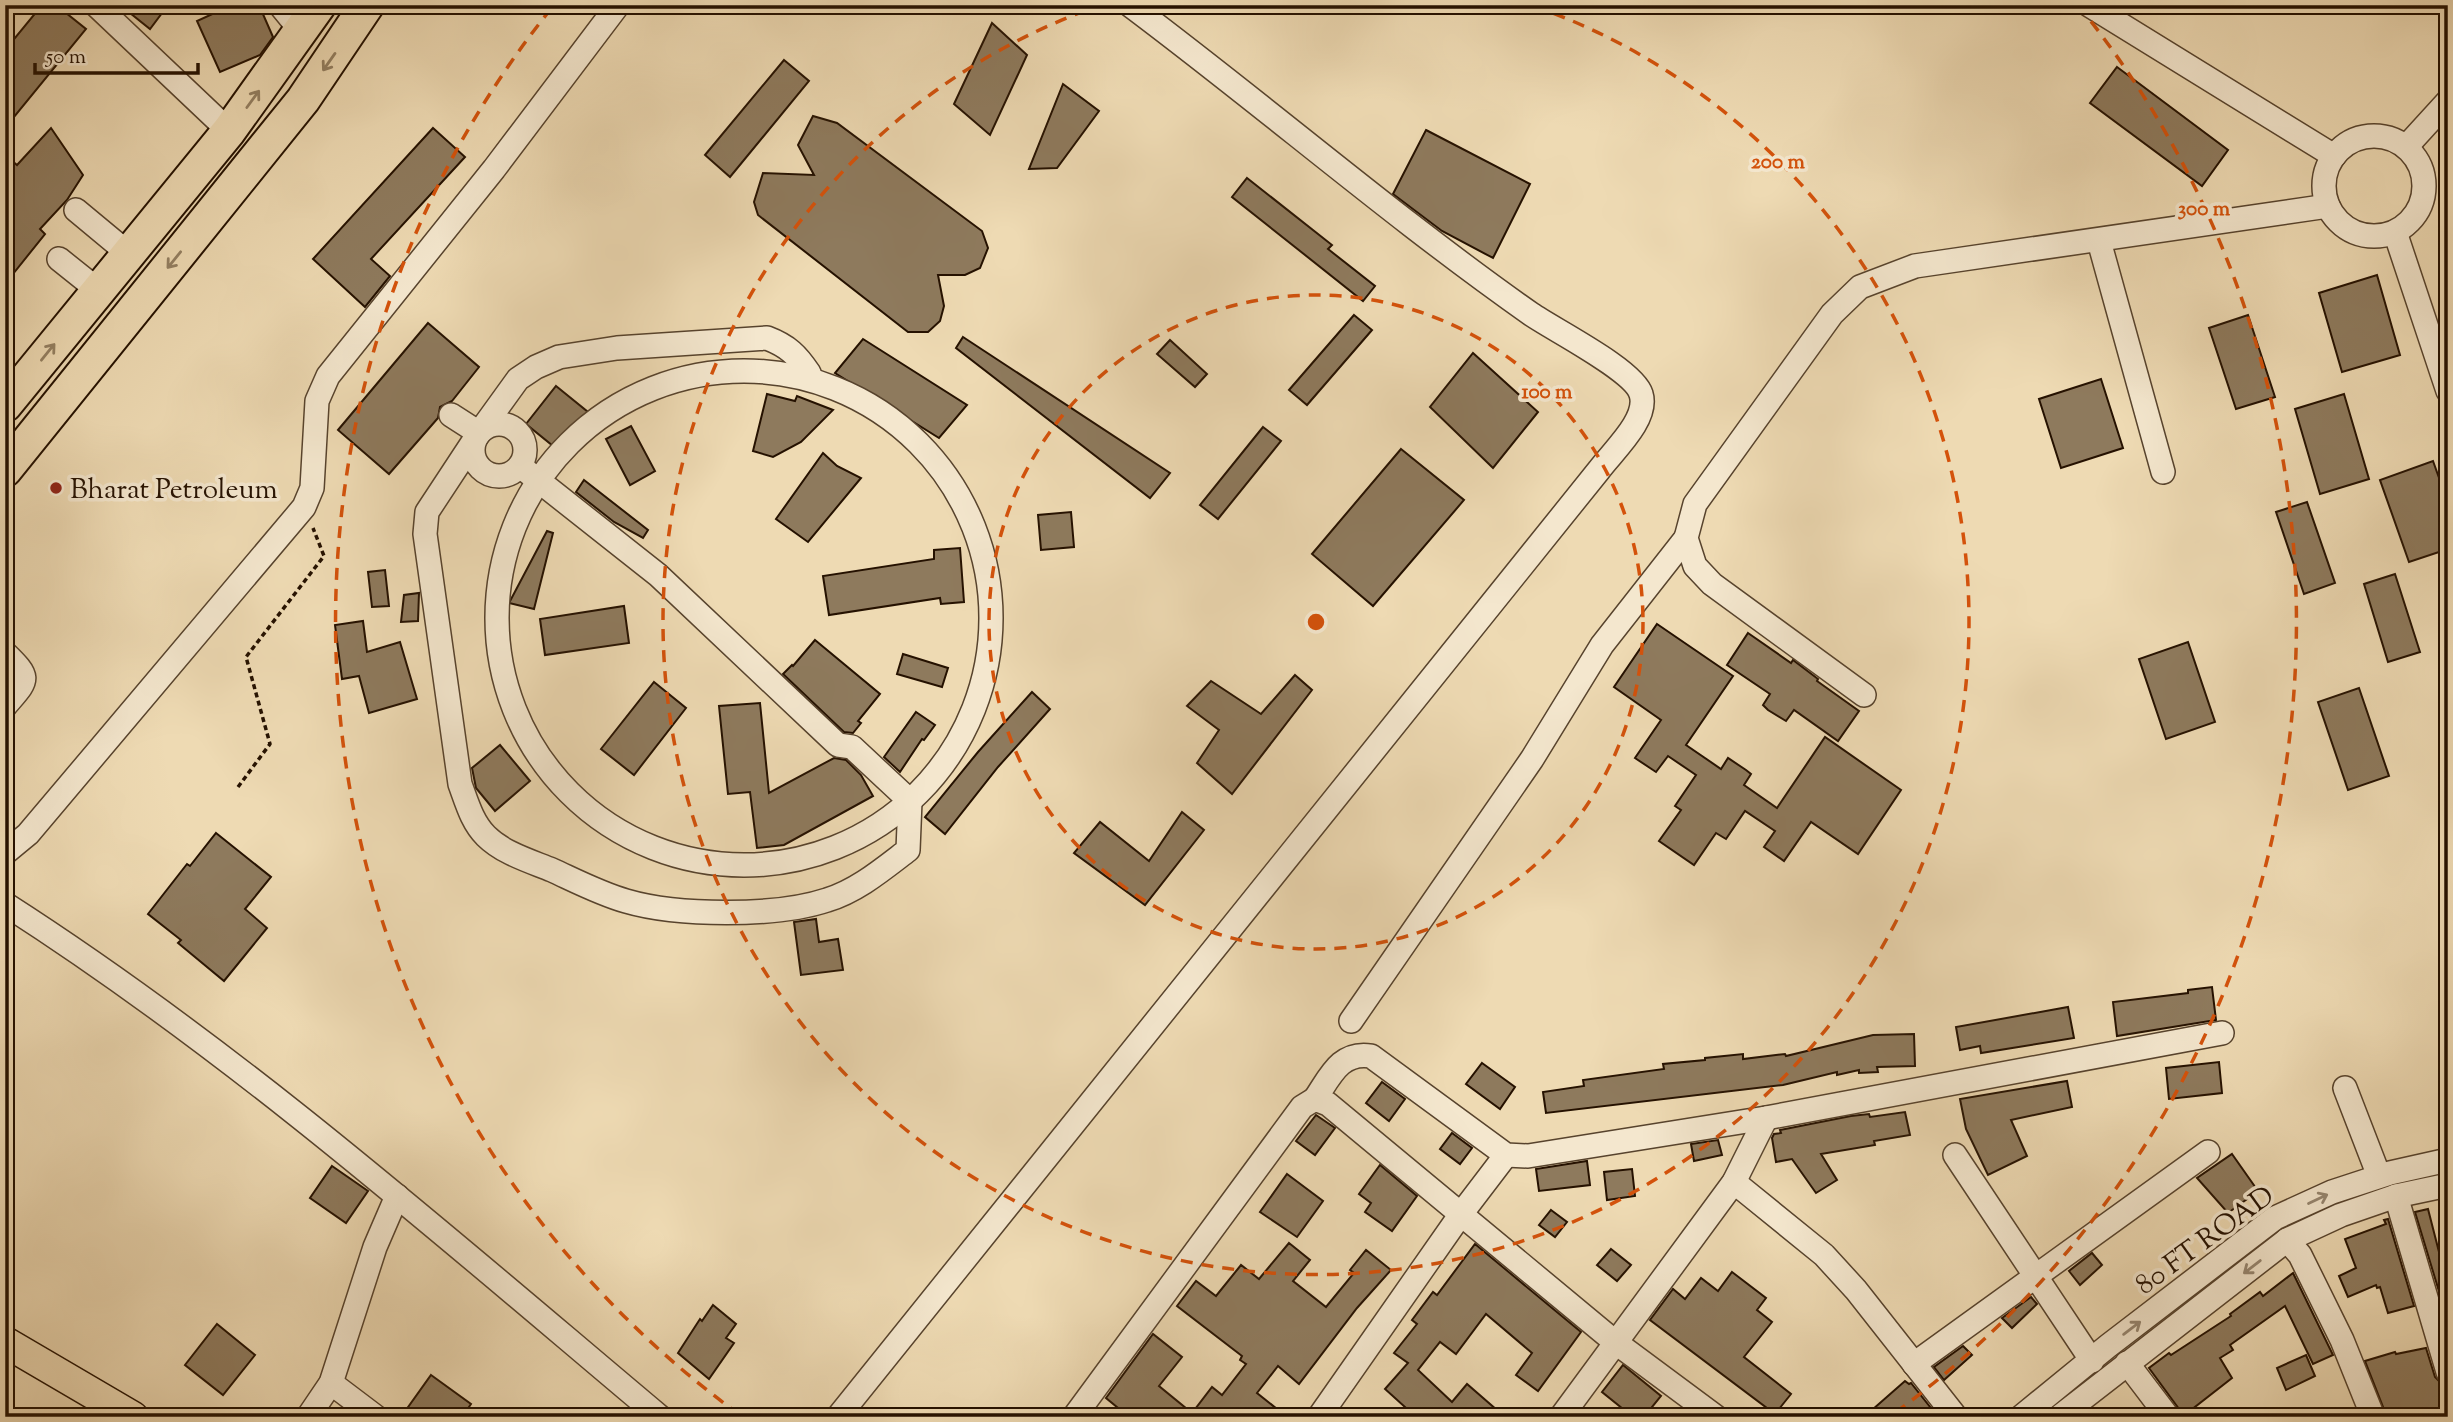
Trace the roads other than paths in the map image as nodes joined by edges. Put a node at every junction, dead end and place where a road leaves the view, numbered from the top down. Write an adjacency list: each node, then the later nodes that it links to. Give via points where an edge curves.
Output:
1 (96, 5): 9 (street)
2 (280, 5): 7 (street)
3 (367, 5): 15 (highway, one-way to 15, via 303,100)
4 (618, 5): 35 (street, via 328,376 317,401 312,488 304,507 28,834)
5 (1130, 5): 66 (street, via 1521,307 1629,376 1641,392 1643,407 1639,419 1599,470)
6 (2089, 5): 11 (street)
7 (311, 19): 9 (highway, one-way to 7)
8 (2448, 101): 10 (street)
9 (229, 131): 12 (highway)
10 (2406, 147): 11 (street, via 2388,137 2367,136 2348,143); 16 (street, via 2419,163 2424,182 2422,203 2412,220)
11 (2333, 156): 13 (street, via 2324,180)
12 (172, 201): 15 (highway); 18 (highway)
13 (2328, 206): 16 (street, via 2339,222 2356,233 2376,237); 17 (street)
14 (76, 210): 18 (street)
15 (199, 230): 27 (highway, one-way to 27)
16 (2395, 232): 22 (street)
17 (2099, 241): 28 (street); 30 (street, via 1915,267 1860,287 1832,314 1695,504)
18 (129, 254): 20 (highway)
19 (59, 259): 20 (street)
20 (99, 290): 23 (highway, one-way to 20)
21 (808, 373): 25 (street, via 796,354 767,338 617,348 559,357 518,379); 29 (street, via 758,366 705,371 659,383 577,433 548,472); 34 (street, via 855,392 893,421 932,463 963,510 982,559 990,613 986,662 969,717 951,754)
22 (2448, 391)
23 (5, 405)
24 (451, 415): 25 (street)
25 (479, 433): 26 (street, via 503,424 519,432 525,449); 26 (street, via 473,450 480,467 495,476); 34 (street, via 427,512 425,534 460,785 471,815 487,837 512,854 625,901 695,912 785,909 828,900 871,879 908,850)
26 (520, 466): 29 (street)
27 (5, 470)
28 (2162, 472)
29 (545, 484): 34 (street, via 658,575 838,745 852,747); 34 (street, via 523,516 506,566 500,626 503,672 522,728 557,780 602,822 647,850 706,866 760,869 805,862 844,846)
30 (1686, 538): 32 (street, via 1695,566 1712,584); 37 (street, via 1602,645 1532,759)
31 (5, 653): 33 (street, via 24,676)
32 (1864, 695)
33 (5, 706)
34 (910, 801)
35 (5, 853)
36 (5, 904): 49 (street, via 186,1030)
37 (1351, 1021)
38 (2222, 1033): 41 (street)
39 (2345, 1088): 46 (street)
40 (1314, 1099): 43 (street, via 1335,1068 1348,1058 1371,1056); 51 (street, via 1328,1104); 61 (street, via 1302,1107)
41 (1766, 1118): 43 (street, via 1528,1156); 47 (street)
42 (2208, 1152): 53 (street)
43 (1506, 1155): 51 (street)
44 (1955, 1155): 53 (street)
45 (2448, 1160): 46 (street, 80 FT ROAD)
46 (2379, 1176): 56 (street, 80 FT ROAD, one-way to 46, via 2275,1218)
47 (1734, 1182): 55 (street); 58 (street, via 1824,1255)
48 (2448, 1185): 50 (street, 80 FT ROAD)
49 (397, 1196): 60 (street, via 375,1247); 65 (street)
50 (2396, 1196): 52 (street, 80 FT ROAD, via 2341,1214); 59 (street)
51 (1461, 1214): 55 (street); 67 (street)
52 (2287, 1240): 57 (street, 80 FT ROAD, one-way to 57); 74 (street, via 2300,1255 2342,1340)
53 (2035, 1276): 56 (street); 58 (street)
54 (5, 1342): 62 (main road)
55 (1615, 1342): 68 (street); 69 (street)
56 (2092, 1361): 71 (street, 80 FT ROAD)
57 (2127, 1363): 72 (street, 80 FT ROAD); 73 (street)
58 (1914, 1364): 70 (street)
59 (2448, 1372)
60 (331, 1384): 63 (street); 64 (street)
61 (1080, 1415)
62 (133, 1417)
63 (308, 1417)
64 (376, 1417)
65 (660, 1417)
66 (838, 1417)
67 (1320, 1417)
68 (1561, 1417)
69 (1716, 1417)
70 (1956, 1417)
71 (2021, 1417)
72 (2059, 1417)
73 (2168, 1417)
74 (2373, 1417)

